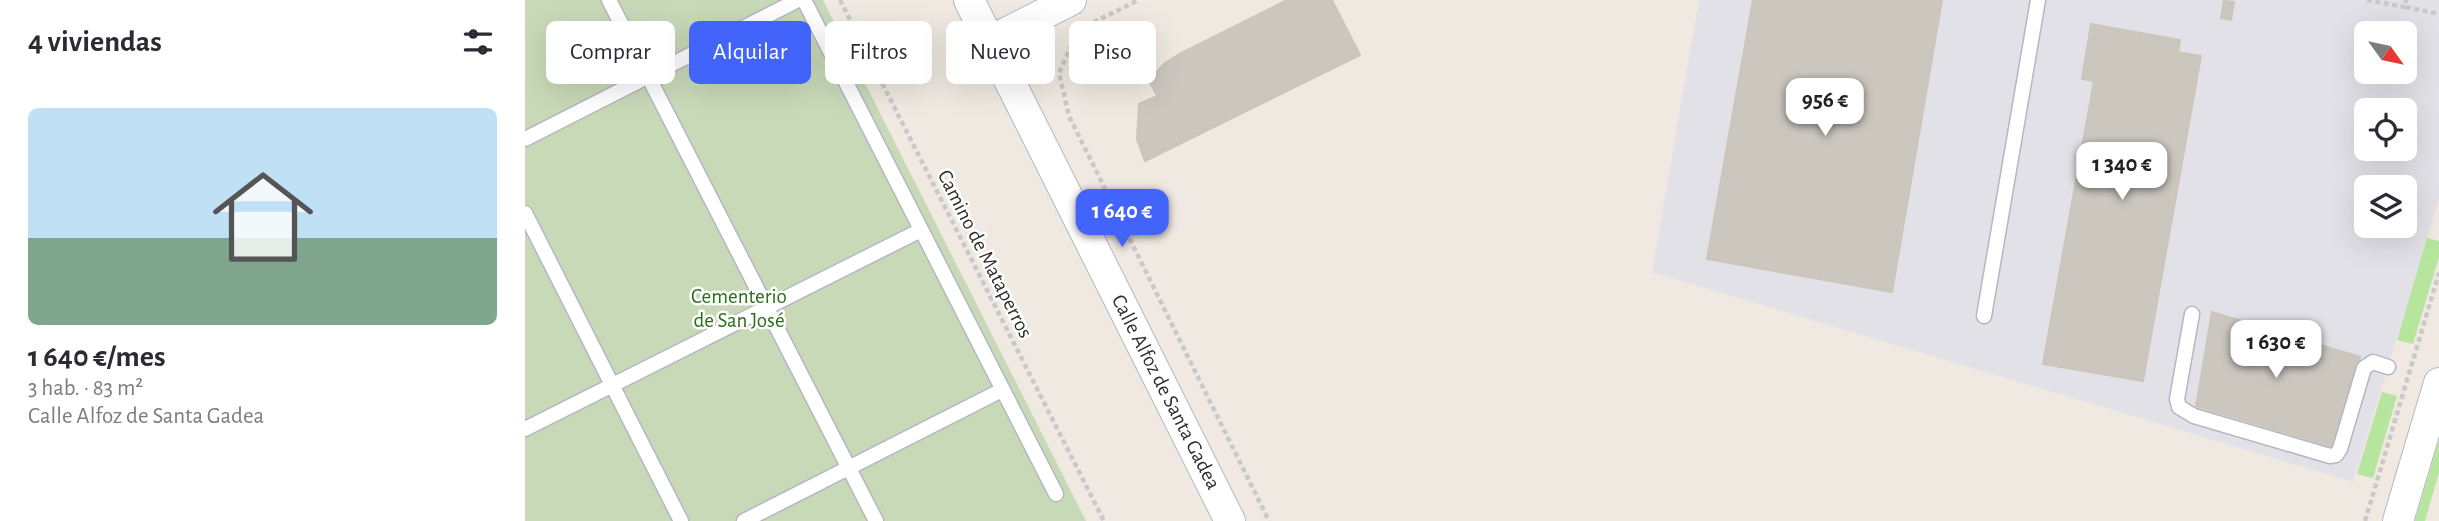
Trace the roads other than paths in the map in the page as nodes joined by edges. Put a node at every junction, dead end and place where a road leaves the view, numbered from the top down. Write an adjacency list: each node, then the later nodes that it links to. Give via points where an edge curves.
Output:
1 (609, 0): 7 (lane)
2 (798, 0): 10 (lane)
3 (804, 0): 16 (lane)
4 (969, 0): 8 (street, Calle Alfoz de Santa Gadea)
5 (2038, 0): 19 (lane)
6 (1068, 1): 9 (street)
7 (620, 21)
8 (980, 21)
9 (1029, 21)
10 (675, 62)
11 (632, 84): 14 (lane)
12 (652, 84): 17 (lane)
13 (1012, 84): 30 (street, Calle Alfoz de Santa Gadea)
14 (525, 139)
15 (525, 213): 22 (lane)
16 (921, 230): 17 (lane); 23 (lane)
17 (766, 308): 22 (lane); 25 (lane)
18 (2192, 314): 20 (lane, via 2179,407 2194,416 2330,456 2340,449 2364,368 2373,362)
19 (1984, 316)
20 (2388, 367)
21 (2439, 383): 31 (street)
22 (613, 385): 24 (lane); 27 (lane)
23 (1002, 390): 25 (lane); 26 (lane)
24 (525, 429)
25 (849, 468): 28 (lane); 29 (lane)
26 (1056, 494)
27 (681, 521)
28 (744, 521)
29 (876, 521)
30 (1230, 521)
31 (2398, 521)

